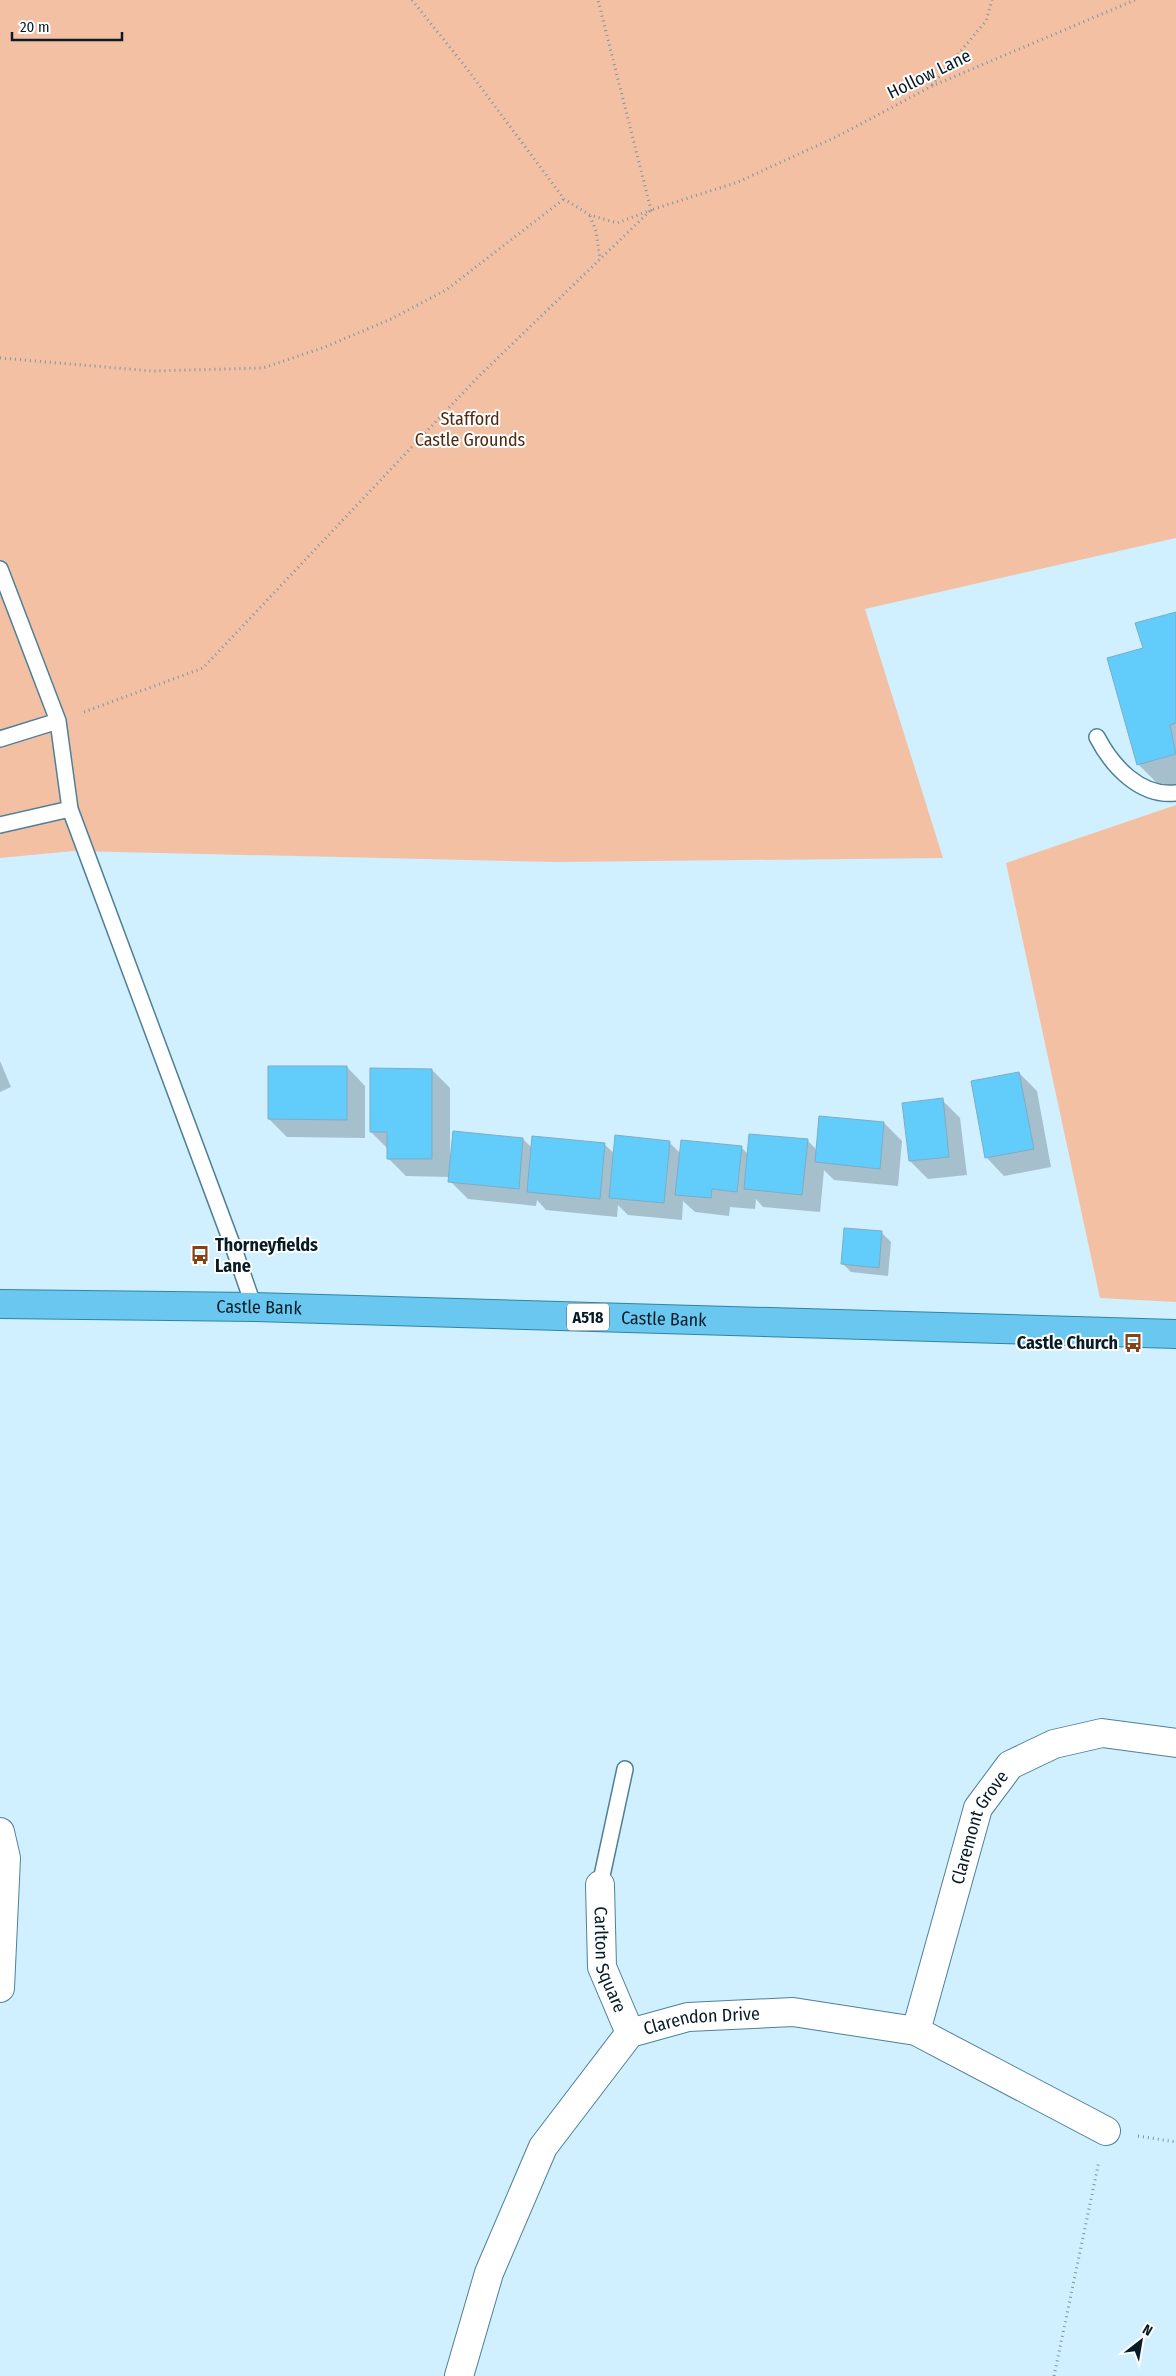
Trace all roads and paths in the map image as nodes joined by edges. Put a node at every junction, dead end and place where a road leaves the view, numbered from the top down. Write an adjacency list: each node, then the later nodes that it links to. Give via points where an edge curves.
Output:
1 (412, 0): 6 (path)
2 (598, 0): 7 (path)
3 (992, 0): 5 (path, via 986,21)
4 (1135, 0): 5 (path, Hollow Lane)
5 (932, 86): 7 (path, Hollow Lane, via 838,136 738,182)
6 (564, 199): 8 (path, Hollow Lane); 10 (path, via 446,290 391,319 325,347 263,368 152,370)
7 (650, 210): 8 (path, Hollow Lane, via 617,223); 9 (path)
8 (590, 215): 9 (path)
9 (600, 259): 12 (path, via 478,377 203,668)
10 (0, 358)
11 (0, 569): 12 (lane)
12 (58, 721): 14 (lane); 16 (lane)
13 (1097, 737): 15 (lane, via 1106,754 1137,784 1160,793)
14 (0, 739)
15 (1176, 793)
16 (70, 809): 17 (lane); 19 (lane)
17 (0, 825)
18 (0, 1304): 19 (highway, Castle Bank / A518)
19 (254, 1307): 20 (highway, Castle Bank / A518)
20 (1176, 1334)
21 (1176, 1742): 26 (street, Claremont Grove, via 1102,1733 1054,1744 1010,1765 978,1808)
22 (625, 1769): 24 (lane)
23 (0, 1832): 25 (street, via 6,1858)
24 (600, 1885): 27 (street, Carlton Square, via 602,1967)
25 (0, 1988)
26 (916, 2031): 27 (street, Clarendon Drive, via 793,2012 688,2017); 28 (street, Clarendon Drive)
27 (630, 2033): 29 (street, Clarendon Drive, via 543,2147 489,2273)
28 (1106, 2131): 30 (path)
29 (459, 2376)
30 (1054, 2376)

